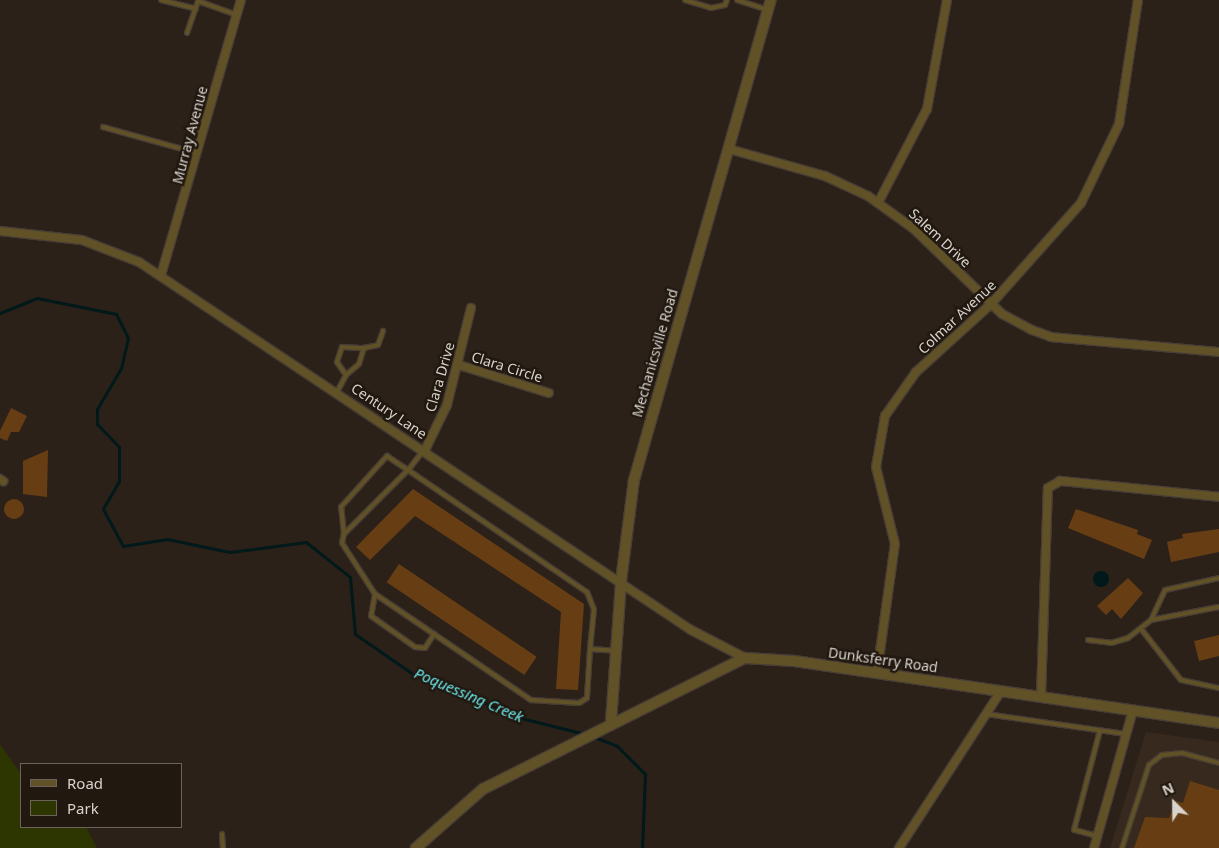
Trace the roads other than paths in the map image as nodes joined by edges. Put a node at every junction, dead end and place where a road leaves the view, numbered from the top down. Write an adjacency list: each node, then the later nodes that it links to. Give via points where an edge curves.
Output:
1 (161, 0): 9 (lane)
2 (241, 0): 10 (street, Murray Avenue)
3 (685, 0): 4 (lane, via 711,8 725,5)
4 (726, 0)
5 (737, 0): 8 (lane)
6 (947, 0): 15 (street, via 927,109)
7 (1138, 0): 18 (street, Colmar Avenue, via 1126,101 1099,173 1066,224)
8 (770, 5): 13 (street, Mechanicsville Road)
9 (196, 8): 10 (lane, via 198,1); 11 (lane)
10 (237, 15): 14 (street, Murray Avenue)
11 (187, 33)
12 (103, 127): 14 (lane)
13 (728, 150): 15 (street, Salem Drive, via 825,176); 32 (street, Mechanicsville Road, via 634,480)
14 (199, 154): 17 (street, Murray Avenue)
15 (878, 203): 18 (street, Salem Drive, via 914,230)
16 (0, 231): 17 (street, Century Lane, via 101,245)
17 (161, 275): 25 (street, Century Lane)
18 (991, 304): 22 (street, Salem Drive, via 1013,321 1051,337); 42 (street, Colmar Avenue, via 916,372 889,406 878,436 876,467 895,544)
19 (471, 308): 23 (street, Clara Drive)
20 (382, 331): 21 (lane, via 378,345)
21 (364, 348): 24 (lane, via 359,364); 24 (lane, via 342,347 338,362)
22 (1219, 352)
23 (459, 365): 26 (street, Clara Circle); 27 (street, Clara Drive, via 444,413)
24 (346, 375): 25 (lane)
25 (337, 392): 27 (street, Century Lane)
26 (549, 393)
27 (425, 450): 28 (lane); 32 (street, Century Lane)
28 (408, 470): 30 (lane); 30 (lane, via 387,456 341,507); 39 (lane, via 587,592 594,609)
29 (1219, 497): 45 (street, via 1060,481 1048,488)
30 (344, 534): 33 (lane, via 345,552)
31 (1219, 578): 35 (lane, via 1165,590)
32 (621, 582): 40 (street, Mechanicsville Road); 41 (street, Century Lane, via 691,630)
33 (375, 594): 37 (lane); 37 (lane, via 371,616 415,647 425,648)
34 (1219, 608): 35 (lane)
35 (1151, 620): 36 (lane)
36 (1142, 630): 38 (lane, via 1111,643); 43 (lane, via 1180,680)
37 (434, 634): 39 (lane, via 531,700 578,703 587,698)
38 (1088, 640)
39 (590, 649): 40 (lane)
40 (616, 651): 48 (street, Mechanicsville Road)
41 (745, 658): 42 (street, Dunksferry Road); 48 (street)
42 (877, 673): 44 (street, Dunksferry Road)
43 (1219, 688)
44 (1001, 691): 45 (street, Dunksferry Road); 47 (street)
45 (1041, 696): 46 (street, Dunksferry Road)
46 (1133, 710): 49 (street, Dunksferry Road); 51 (street)
47 (986, 714): 50 (lane); 57 (street)
48 (611, 722): 56 (street, via 471,797)
49 (1219, 723)
50 (1100, 730): 51 (lane); 54 (lane, via 1074,830)
51 (1126, 734): 54 (street)
52 (1219, 763): 59 (lane, via 1182,753 1162,755 1149,765)
53 (222, 834): 55 (lane)
54 (1098, 836): 58 (street)
55 (222, 848)
56 (416, 848)
57 (898, 848)
58 (1094, 848)
59 (1122, 848)

